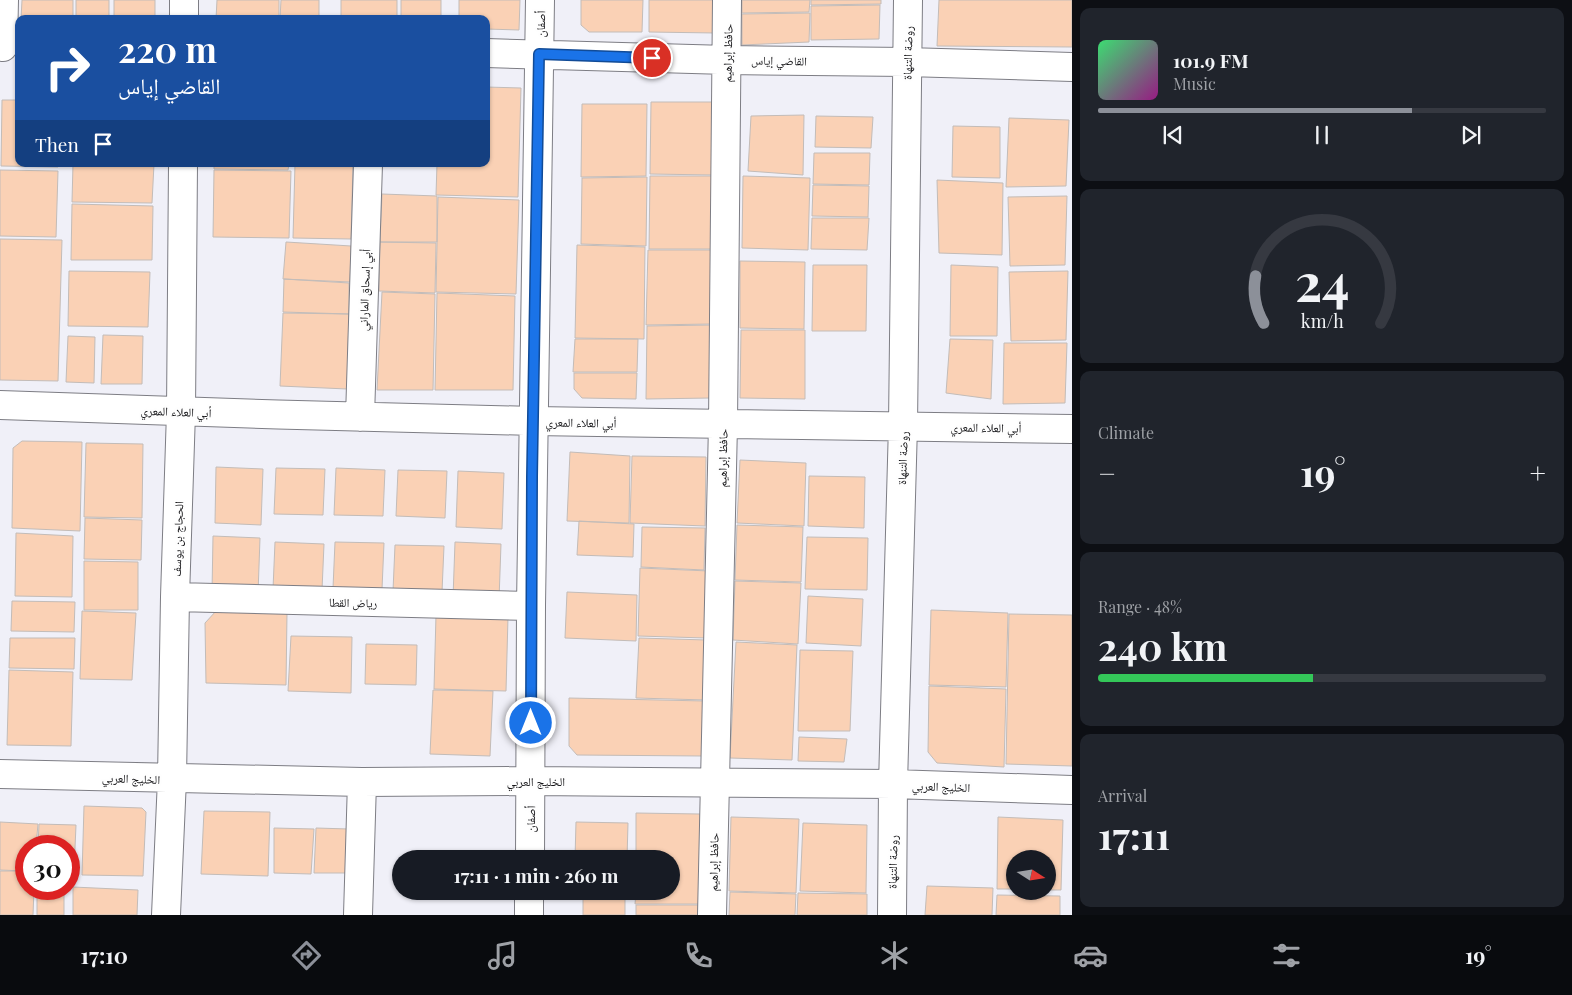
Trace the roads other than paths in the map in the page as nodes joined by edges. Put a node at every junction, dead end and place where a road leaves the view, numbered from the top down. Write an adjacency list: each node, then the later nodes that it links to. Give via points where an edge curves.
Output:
1 (4, 0): 7 (street)
2 (184, 0): 6 (street)
3 (540, 0): 9 (street, أصفان)
4 (727, 0): 10 (street, حافظ إبراهيم)
5 (908, 0): 11 (street, روضة التنهاة)
6 (184, 15)
7 (7, 47)
8 (490, 53): 9 (street, القاضي إياس)
9 (539, 54): 10 (street, القاضي إياس); 18 (street, أصفان)
10 (727, 60): 11 (street, القاضي إياس); 19 (street, حافظ إبراهيم)
11 (907, 62): 12 (street, القاضي إياس); 20 (street, روضة التنهاة)
12 (1072, 67)
13 (183, 167): 16 (street, الحجاج بن يوسف)
14 (368, 167): 17 (street, أبي إسحاق الماراني)
15 (0, 405): 16 (street, أبي العلاء المعري)
16 (181, 412): 17 (street, أبي العلاء المعري); 22 (street, الحجاج بن يوسف)
17 (360, 417): 18 (street, أبي العلاء المعري)
18 (533, 421): 19 (street, أبي العلاء المعري); 23 (street, أصفان)
19 (723, 424): 20 (street, أبي العلاء المعري); 28 (street, حافظ إبراهيم)
20 (903, 425): 21 (street, أبي العلاء المعري); 29 (street, روضة التنهاة)
21 (1072, 429)
22 (175, 598): 23 (street, رياض القطا); 25 (street, الحجاج بن يوسف)
23 (531, 606): 26 (street, أصفان)
24 (0, 774): 25 (street, الخليج العربي)
25 (172, 779): 27 (street, الخليج العربي); 33 (street, الحجاج بن يوسف)
26 (531, 781): 27 (street, الخليج العربي); 28 (street, الخليج العربي); 31 (street, أصفان)
27 (362, 782): 34 (street)
28 (714, 783): 29 (street, الخليج العربي); 36 (street, حافظ إبراهيم)
29 (893, 784): 30 (street, الخليج العربي); 37 (street, روضة التنهاة)
30 (1072, 790)
31 (530, 850)
32 (529, 900): 35 (street)
33 (166, 915)
34 (358, 915)
35 (529, 915)
36 (712, 915)
37 (892, 915)

